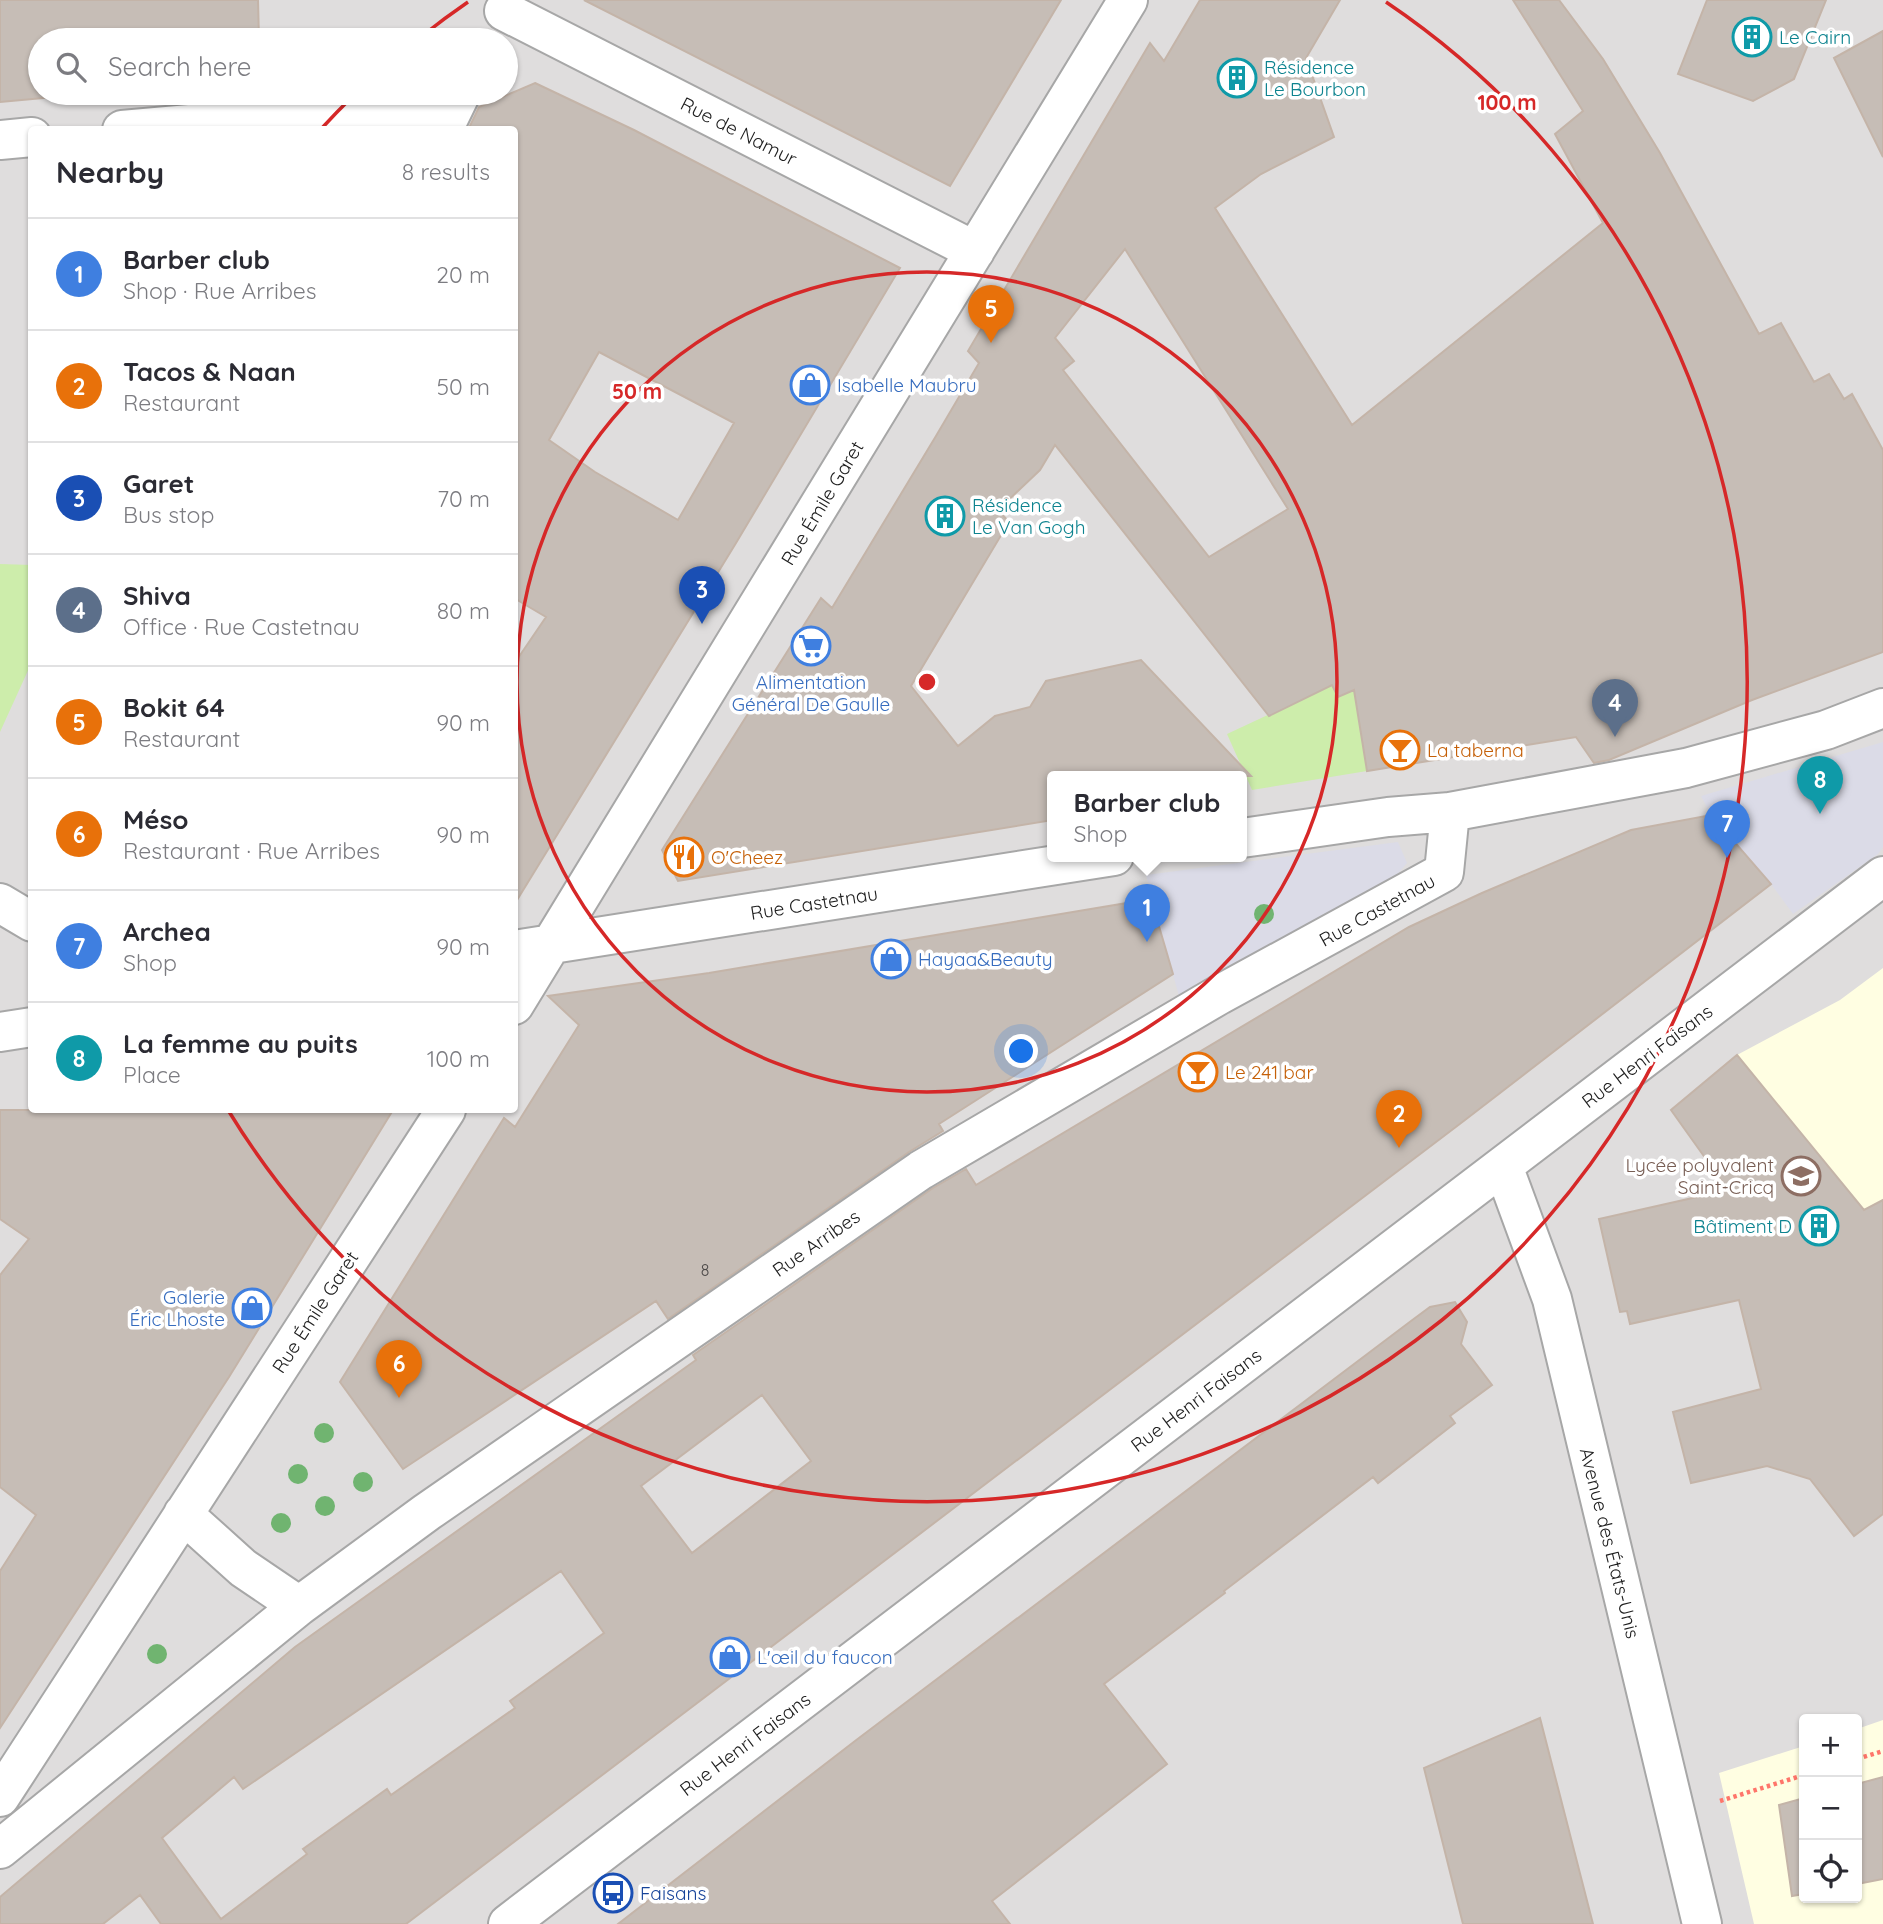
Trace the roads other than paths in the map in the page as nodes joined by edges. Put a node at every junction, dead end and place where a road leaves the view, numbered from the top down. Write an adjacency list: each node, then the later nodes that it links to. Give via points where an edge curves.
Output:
1 (1128, 0): 7 (street, Rue Émile Garet)
2 (500, 17): 7 (street, Rue de Namur)
3 (449, 116): 4 (street, via 359,108)
4 (165, 126)
5 (28, 137): 6 (street)
6 (0, 140)
7 (975, 251): 15 (street, Rue Émile Garet)
8 (1883, 708): 9 (street, via 1826,730 1686,768)
9 (1450, 811): 10 (street); 17 (street, Rue Castetnau, via 1444,872)
10 (1247, 837)
11 (1076, 862): 15 (street, Rue Castetnau)
12 (1883, 876): 20 (street, Rue Henri Faisans)
13 (0, 903): 14 (street)
14 (28, 920)
15 (551, 944): 16 (street, Rue Castetnau); 18 (street, Rue Émile Garet)
16 (518, 949)
17 (1219, 995): 22 (street, Rue Arribes, via 920,1170)
18 (518, 998)
19 (444, 1113): 21 (street, Rue Émile Garet)
20 (1503, 1166): 25 (street, Rue Henri Faisans); 26 (street, Avenue des États-Unis, via 1552,1299)
21 (183, 1514): 22 (street, via 243,1568); 23 (street, Rue Émile Garet)
22 (299, 1606): 24 (street)
23 (0, 1797)
24 (0, 1849)
25 (508, 1924)
26 (1702, 1924)

